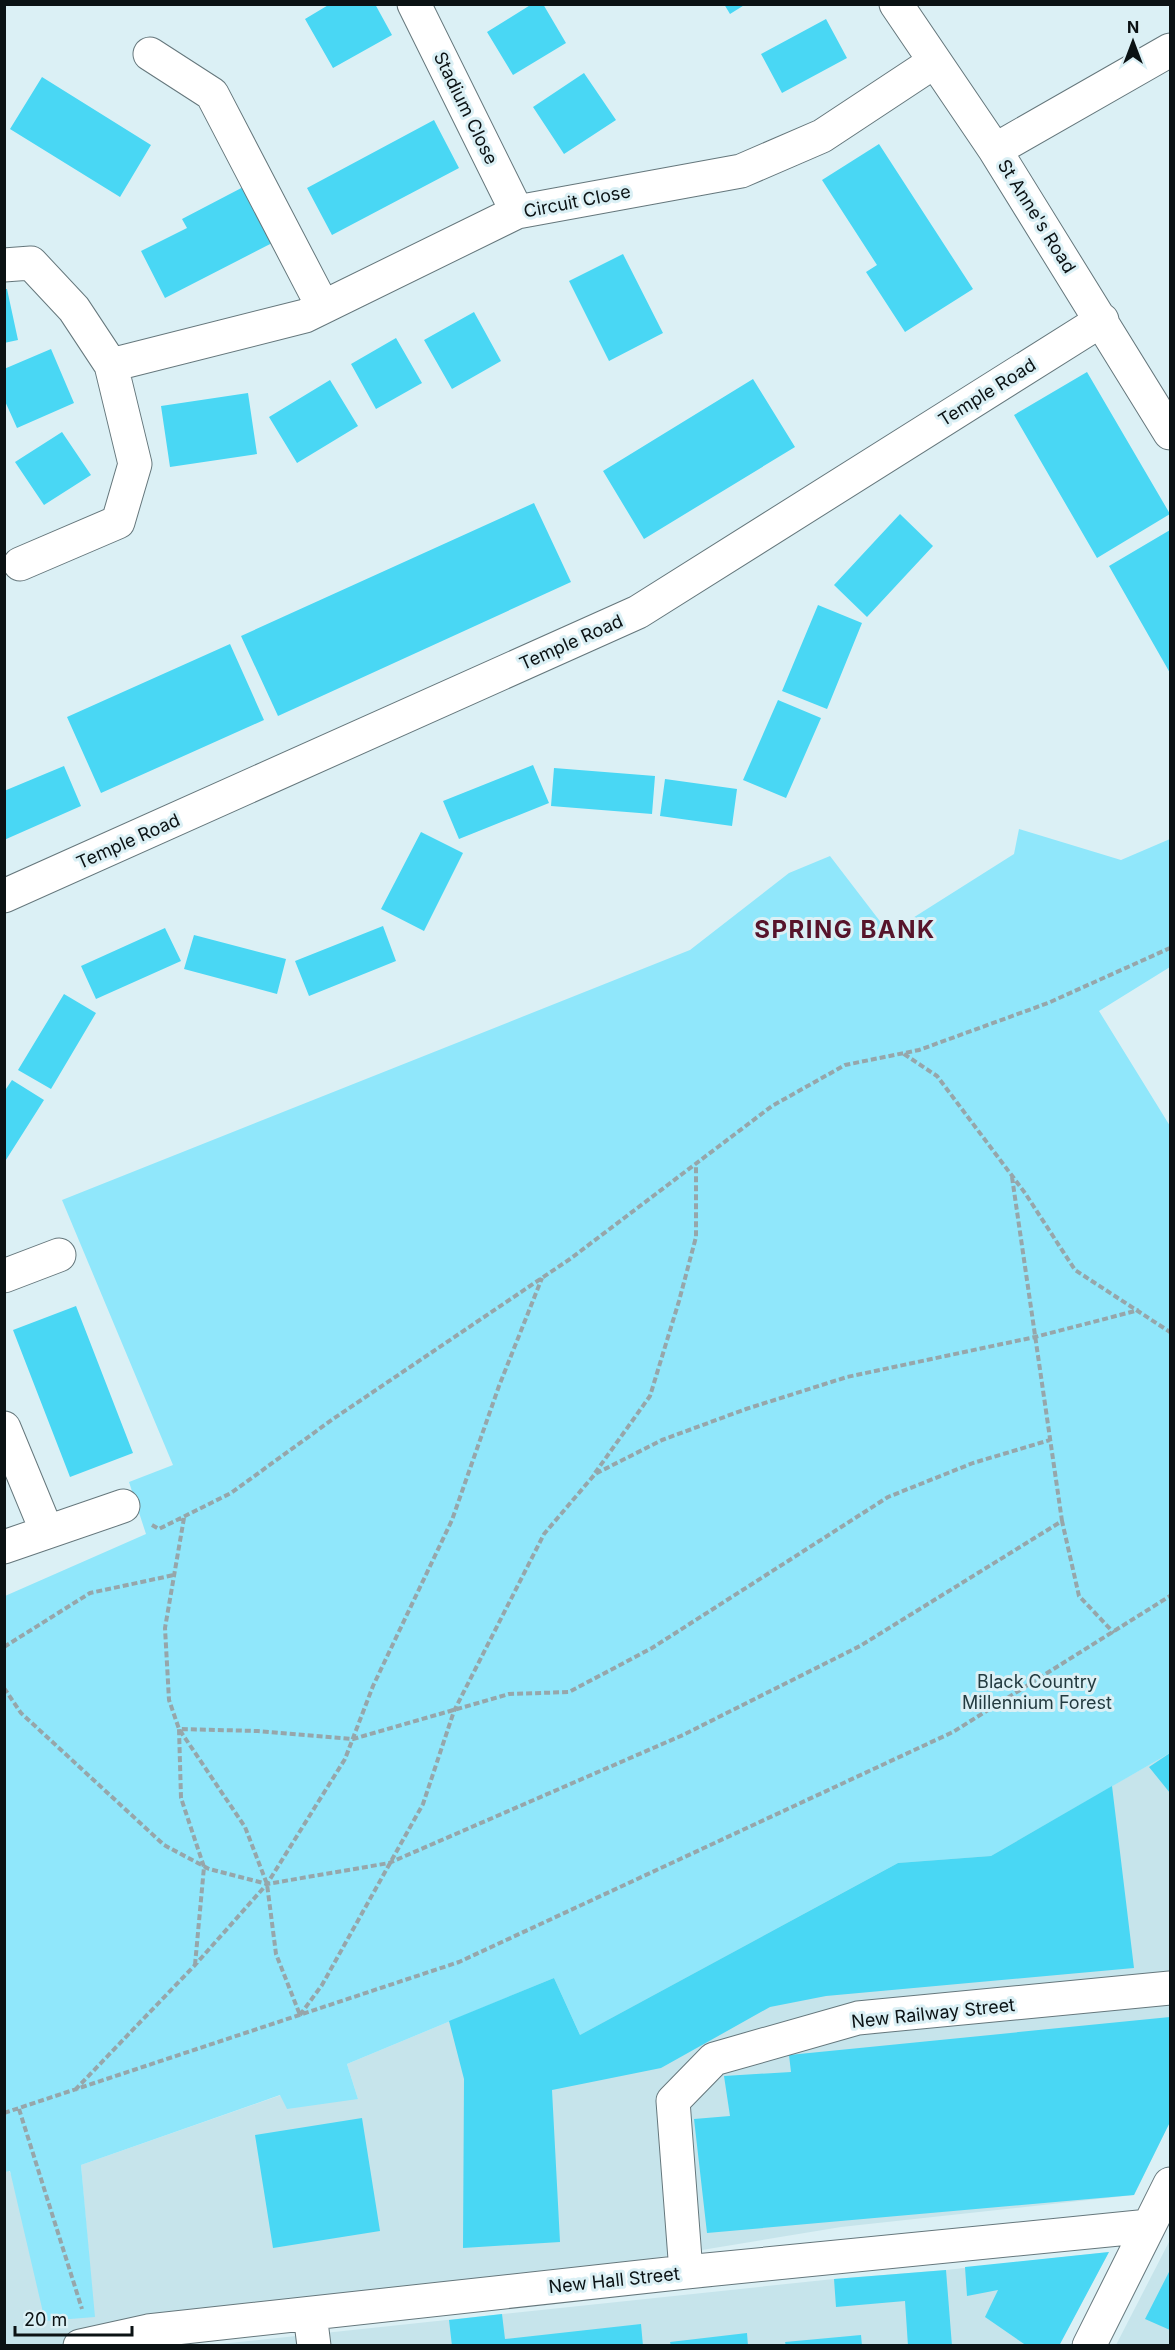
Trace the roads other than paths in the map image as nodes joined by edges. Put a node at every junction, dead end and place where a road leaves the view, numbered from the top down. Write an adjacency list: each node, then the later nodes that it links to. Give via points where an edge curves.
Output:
1 (414, 4): 7 (street, Stadium Close)
2 (896, 4): 5 (street, St Anne's Road)
3 (1170, 50): 6 (street)
4 (150, 54): 9 (street, via 212,94)
5 (934, 62): 6 (street, St Anne's Road); 7 (street, Circuit Close, via 822,136 741,171)
6 (995, 150): 10 (street, St Anne's Road)
7 (517, 212): 9 (street, Circuit Close)
8 (4, 264): 11 (street, via 31,263 74,309)
9 (323, 307): 11 (street, Circuit Close, via 305,316)
10 (1102, 320): 12 (street, St Anne's Road); 14 (street, Temple Road, via 638,612)
11 (111, 365): 13 (street, via 135,464 118,522)
12 (1170, 433)
13 (20, 564)
14 (4, 896)
15 (59, 1254): 16 (street)
16 (4, 1276)
17 (4, 1428): 19 (street)
18 (123, 1506): 19 (street)
19 (47, 1532): 20 (street)
20 (4, 1547)
21 (1170, 1988): 24 (street, New Railway Street, via 858,2018 714,2059 673,2101)
22 (1170, 2184): 23 (street)
23 (1149, 2226): 24 (street, New Hall Street); 28 (street)
24 (686, 2272): 25 (street, New Hall Street)
25 (310, 2314): 26 (street, New Hall Street, via 148,2331); 27 (street)
26 (86, 2344)
27 (314, 2346)
28 (1089, 2346)

